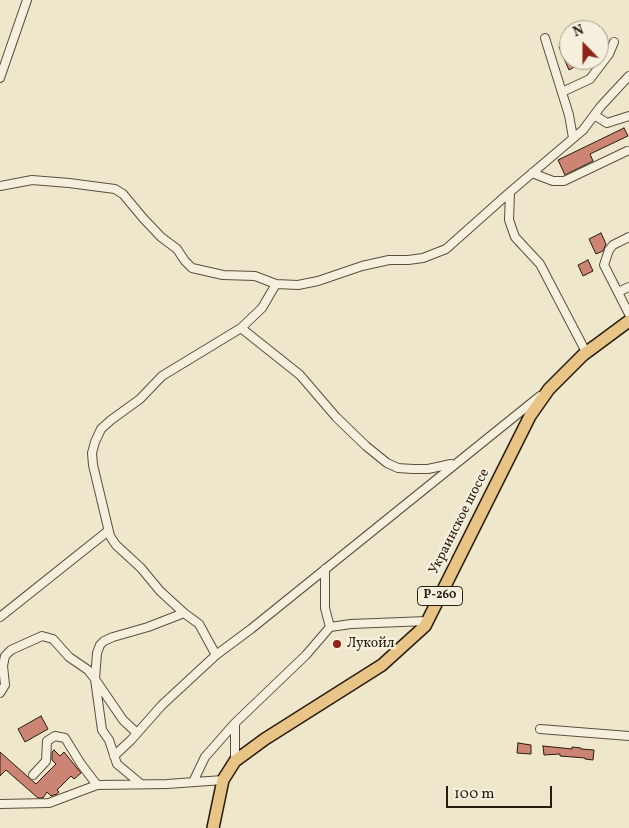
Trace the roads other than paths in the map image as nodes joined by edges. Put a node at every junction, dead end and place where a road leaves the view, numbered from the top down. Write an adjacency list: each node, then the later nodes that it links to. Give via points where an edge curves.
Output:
1 (27, 0): 5 (street)
2 (546, 38): 6 (street)
3 (614, 42): 6 (street, via 590,79)
4 (629, 76): 7 (street)
5 (0, 78)
6 (562, 92): 9 (street)
7 (594, 114): 8 (street, via 607,123); 9 (street)
8 (629, 116)
9 (573, 138): 11 (street)
10 (627, 151): 11 (street, via 564,181 553,182)
11 (532, 173): 13 (street)
12 (0, 186): 15 (street, via 32,180 115,189 161,237 177,248 192,268 223,275 255,276)
13 (510, 192): 15 (street, via 446,249 423,258 362,266 318,281); 21 (street, via 509,220 516,237 540,264)
14 (629, 237): 17 (street, via 613,245 604,265)
15 (276, 284): 20 (street, via 262,308)
16 (629, 287): 17 (street)
17 (618, 292): 18 (street)
18 (629, 314)
19 (629, 321): 21 (highway, Украинское шоссе / Р-260)
20 (241, 328): 23 (street, via 300,376 336,417 387,463 413,469); 24 (street, via 162,376 140,399 102,429 94,442 93,459)
21 (586, 352): 22 (highway, Украинское шоссе / Р-260)
22 (549, 389): 23 (street); 28 (highway, Украинское шоссе / Р-260, via 530,416)
23 (455, 463): 25 (street)
24 (108, 531): 26 (street, via 116,544); 27 (street)
25 (325, 569): 29 (street, via 325,608); 30 (street)
26 (184, 613): 30 (street, via 199,624); 31 (street, via 104,641 97,653)
27 (0, 618)
28 (427, 621): 29 (street); 38 (highway, Украинское шоссе / Р-260, via 382,665 264,739)
29 (330, 627): 33 (street, via 306,656)
30 (216, 655): 35 (street)
31 (94, 678): 32 (street, via 53,639 42,636 5,656 5,685); 35 (street, via 123,720); 37 (street, via 102,730)
32 (0, 692)
33 (235, 723): 38 (street); 41 (street, via 205,757)
34 (540, 729): 36 (street)
35 (137, 733): 37 (street)
36 (629, 736)
37 (114, 756): 42 (street, via 117,764)
38 (235, 761): 40 (highway, Украинское шоссе / Р-260)
39 (33, 775): 43 (street, via 46,761 47,741 55,736 64,738)
40 (222, 780): 41 (street); 45 (highway, Украинское шоссе / Р-260)
41 (192, 782): 42 (street)
42 (141, 784): 43 (street)
43 (97, 785): 44 (street, via 49,803)
44 (0, 804)
45 (213, 828)

